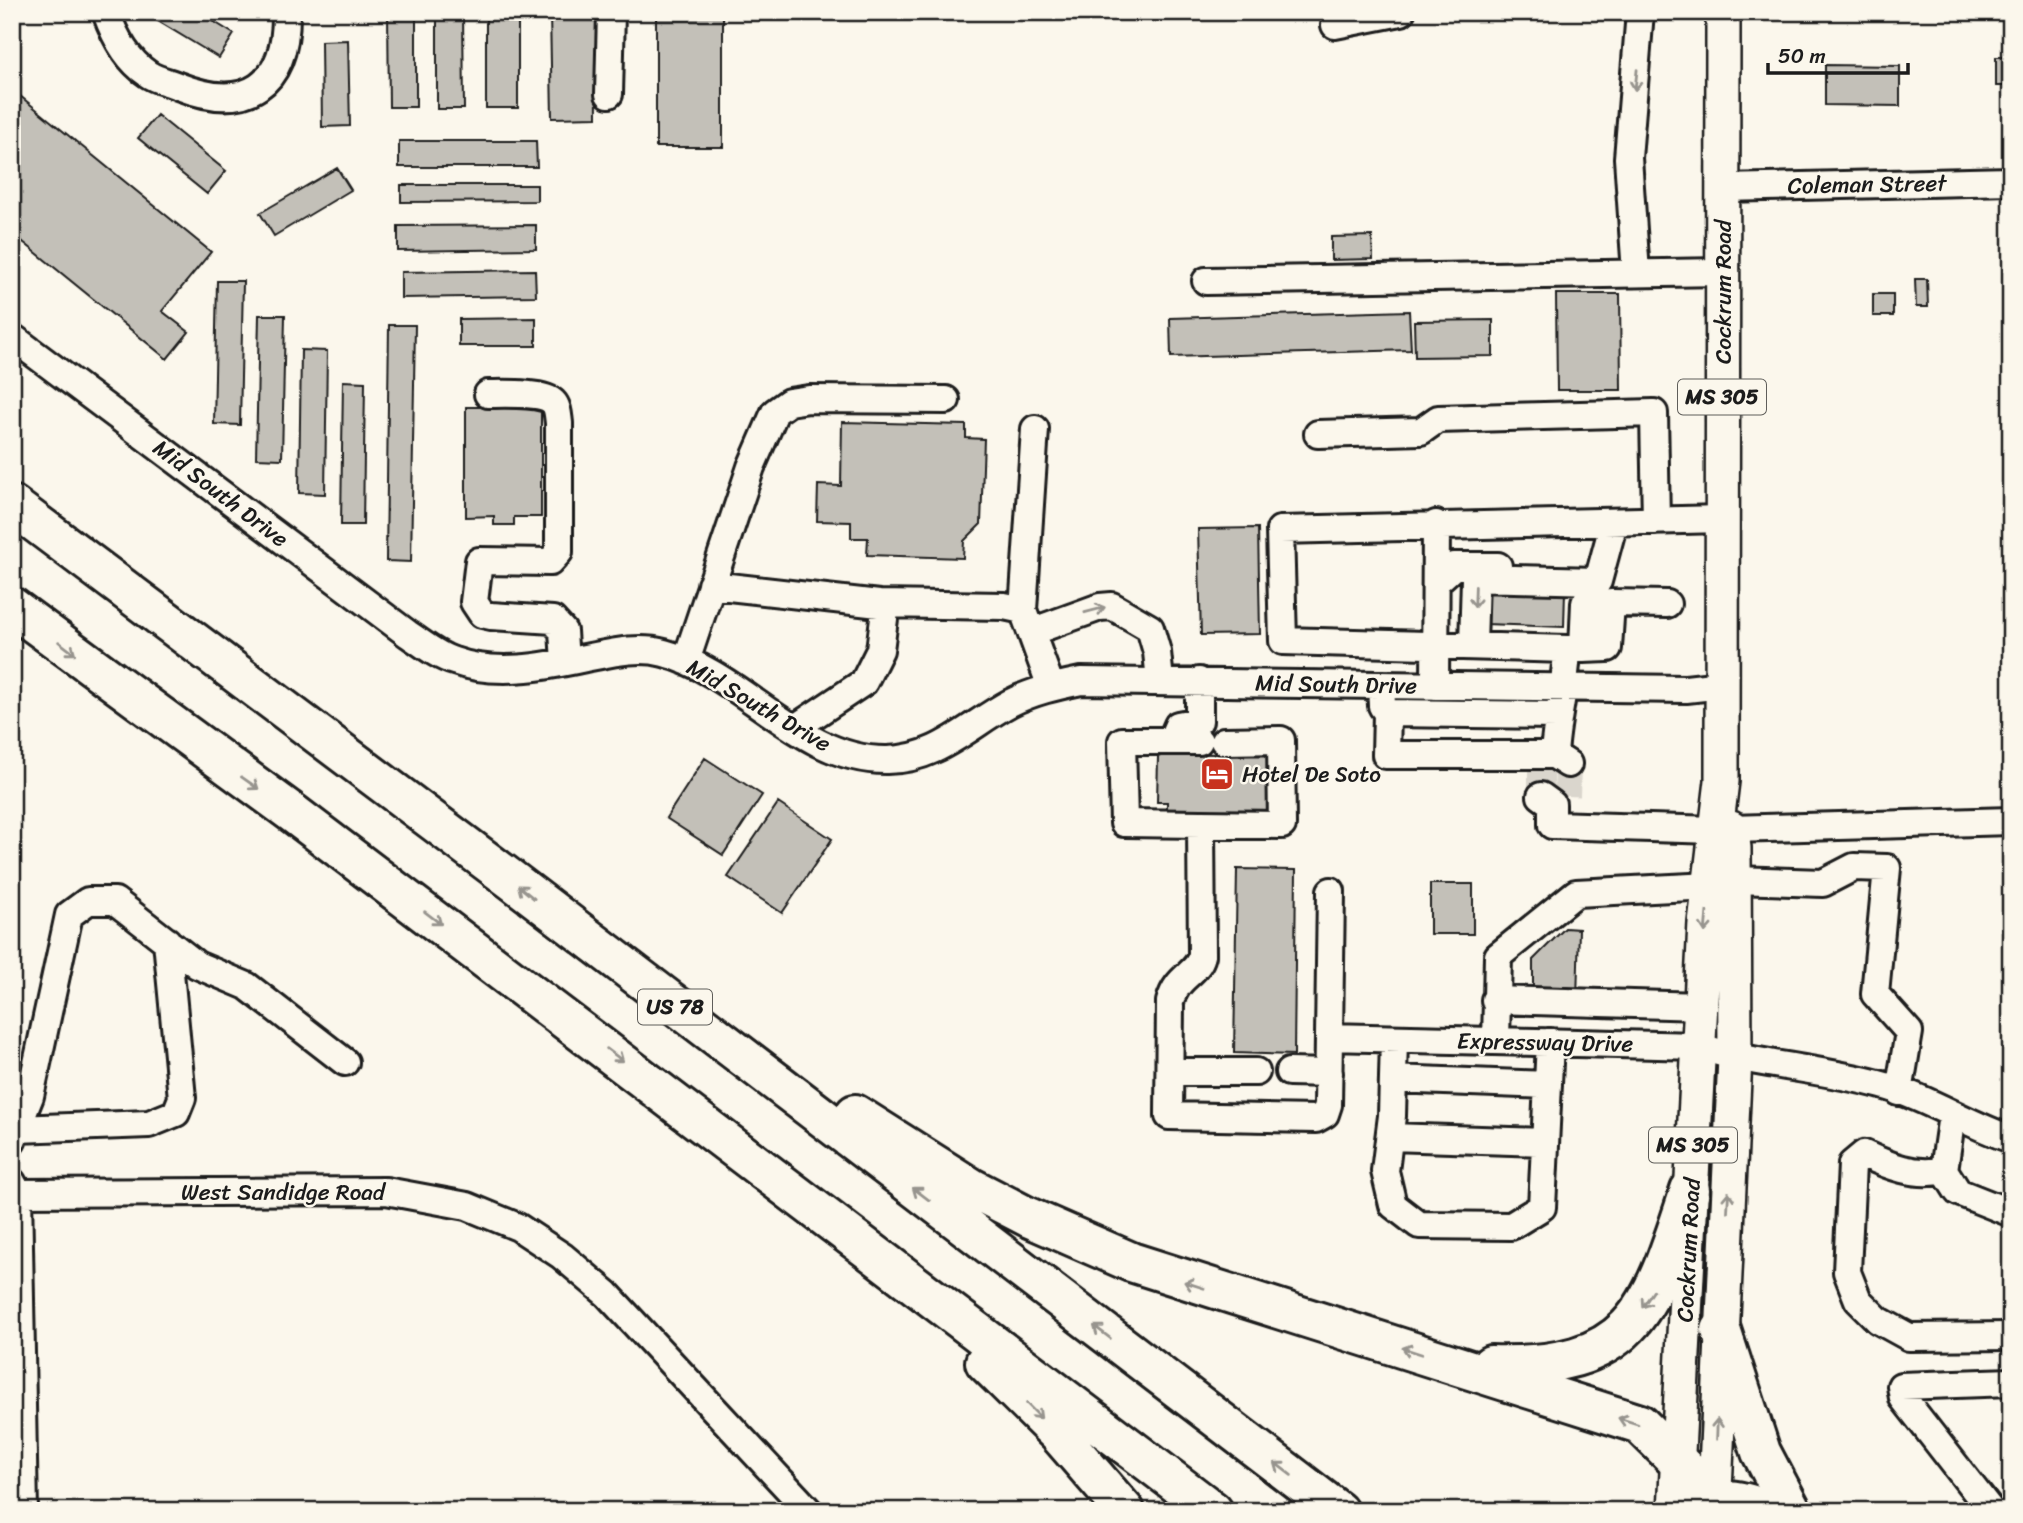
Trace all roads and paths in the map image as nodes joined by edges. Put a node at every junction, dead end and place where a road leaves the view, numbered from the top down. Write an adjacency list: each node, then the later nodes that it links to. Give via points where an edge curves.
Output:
1 (106, 12): 2 (street, via 115,38 147,74 196,93 237,97 263,86 276,67 287,40)
2 (286, 12)
3 (611, 12): 8 (street)
4 (1401, 12): 7 (street)
5 (1640, 12): 12 (street, one-way to 12, via 1628,158)
6 (1723, 12): 10 (main road, Cockrum Road / MS 305)
7 (1335, 24)
8 (609, 94)
9 (2011, 181): 10 (street, Coleman Street)
10 (1723, 188): 11 (main road, Cockrum Road / MS 305)
11 (1723, 272): 12 (street); 20 (main road, Cockrum Road / MS 305)
12 (1636, 273): 13 (street)
13 (1206, 281)
14 (12, 337): 36 (street, Mid South Drive, via 435,652 454,662 493,668)
15 (488, 394): 36 (street, via 540,396 556,404 559,552 550,562 479,561 474,601 482,614 553,620 563,631)
16 (946, 400): 25 (street, via 809,399 789,402 775,412)
17 (1035, 429): 30 (street)
18 (1318, 434): 21 (street, via 1421,431 1438,419 1654,413)
19 (12, 505): 55 (highway, US 78, one-way to 19)
20 (1722, 519): 21 (street); 41 (main road, Cockrum Road / MS 305)
21 (1656, 521): 22 (street)
22 (1614, 522): 23 (street); 26 (street)
23 (1436, 524): 24 (street); 31 (street, via 1280,530)
24 (1436, 582): 26 (street, via 1454,566); 32 (street)
25 (711, 585): 27 (street); 35 (street)
26 (1599, 589): 28 (street); 33 (street, one-way to 33, via 1475,578); 34 (street)
27 (879, 604): 30 (street, via 1004,606); 47 (street, via 885,611 880,650 864,682)
28 (1667, 604)
29 (12, 607): 82 (highway, one-way to 82)
30 (1027, 621): 37 (street, one-way to 37, via 1112,606 1150,628); 43 (street)
31 (1283, 641): 32 (street); 39 (street)
32 (1435, 643): 33 (street); 42 (street)
33 (1474, 645): 34 (street)
34 (1575, 649): 44 (street)
35 (687, 661): 36 (street, Mid South Drive, via 644,650); 47 (street, Mid South Drive)
36 (565, 662)
37 (1160, 681): 38 (street, Mid South Drive); 43 (street, Mid South Drive, via 1105,680)
38 (1199, 681): 39 (street, Mid South Drive); 48 (street)
39 (1284, 684): 40 (street, Mid South Drive)
40 (1381, 685): 42 (street, Mid South Drive); 45 (street)
41 (1722, 685): 44 (street, Mid South Drive, via 1686,690); 52 (main road, Cockrum Road / MS 305)
42 (1435, 686): 44 (street, Mid South Drive)
43 (1051, 687): 47 (street, Mid South Drive, via 1010,703 934,750 896,760 843,753)
44 (1566, 688): 46 (street)
45 (1387, 713): 46 (street); 46 (street, via 1386,755 1554,762)
46 (1557, 715)
47 (795, 727)
48 (1214, 736): 51 (street, via 1280,740 1282,825); 51 (street, via 1178,725 1171,741 1122,741 1124,823)
49 (1553, 798): 52 (street, via 1552,825)
50 (2011, 821): 52 (street)
51 (1201, 824): 66 (street, via 1202,955 1174,988 1170,1002)
52 (1723, 830): 53 (main road, Cockrum Road / MS 305)
53 (1722, 883): 57 (street, via 1576,893 1498,956); 58 (main road, Cockrum Road / MS 305, one-way to 58); 64 (main road, Cockrum Road / MS 305); 72 (street, via 1823,883 1854,867 1887,868 1875,994 1909,1032)
54 (1331, 891): 59 (street)
55 (570, 928): 85 (highway, one-way to 55, via 1185,1282 1028,1217 892,1139 680,992); 93 (highway, US 78, one-way to 55)
56 (167, 941): 65 (street, via 197,965 247,986); 74 (street, via 181,1098 176,1113 149,1124); 74 (street, via 115,901 88,901 69,915 30,1096)
57 (1495, 1000): 58 (street); 61 (street)
58 (1701, 1006): 63 (main road, Cockrum Road / MS 305)
59 (1341, 1037): 60 (street, Expressway Drive); 69 (street)
60 (1394, 1039): 61 (street, Expressway Drive); 70 (street)
61 (1496, 1041): 62 (street, Expressway Drive)
62 (1550, 1042): 63 (street, Expressway Drive); 71 (street)
63 (1698, 1046): 64 (street, Expressway Drive); 80 (main road, Cockrum Road / MS 305)
64 (1735, 1058): 72 (street, Expressway Drive, via 1830,1071); 83 (main road, Cockrum Road / MS 305, one-way to 64)
65 (345, 1062)
66 (1170, 1072): 67 (street); 69 (street, via 1169,1116 1303,1120 1325,1114)
67 (1256, 1072)
68 (1289, 1072): 69 (street)
69 (1329, 1073)
70 (1394, 1079): 71 (street); 75 (street)
71 (1548, 1085): 77 (street)
72 (1899, 1091): 73 (street, Expressway Drive)
73 (1952, 1115): 76 (street, Expressway Drive); 78 (street)
74 (15, 1135)
75 (1390, 1137): 77 (street); 77 (street, via 1385,1171 1393,1205 1419,1225 1511,1226 1542,1207)
76 (2011, 1139)
77 (1545, 1142)
78 (1944, 1170): 81 (street, via 1958,1192); 84 (street, via 1927,1174 1864,1154 1852,1164 1847,1272 1858,1300 1878,1320 1909,1337)
79 (14, 1189): 89 (street); 90 (street, West Sandidge Road, via 386,1191 439,1199 494,1216 541,1241 607,1294)
80 (1690, 1190): 85 (highway, one-way to 85, via 1657,1286 1606,1346 1533,1366); 87 (main road, Cockrum Road / MS 305)
81 (2011, 1213)
82 (863, 1243): 91 (highway, one-way to 91, via 1059,1436); 92 (highway)
83 (1721, 1330): 88 (main road, Cockrum Road / MS 305, one-way to 83); 96 (highway, via 1761,1452)
84 (2011, 1336)
85 (1452, 1364): 87 (highway, one-way to 85, via 1640,1424)
86 (2011, 1382): 97 (street, via 1901,1386 1903,1398)
87 (1677, 1458): 88 (highway); 94 (main road, Cockrum Road / MS 305)
88 (1715, 1504): 94 (highway); 95 (highway, via 1731,1499)
89 (23, 1511)
90 (809, 1511)
91 (1125, 1511)
92 (1213, 1511)
93 (1338, 1511)
94 (1677, 1511)
95 (1768, 1511)
96 (1791, 1511)
97 (1991, 1511)

